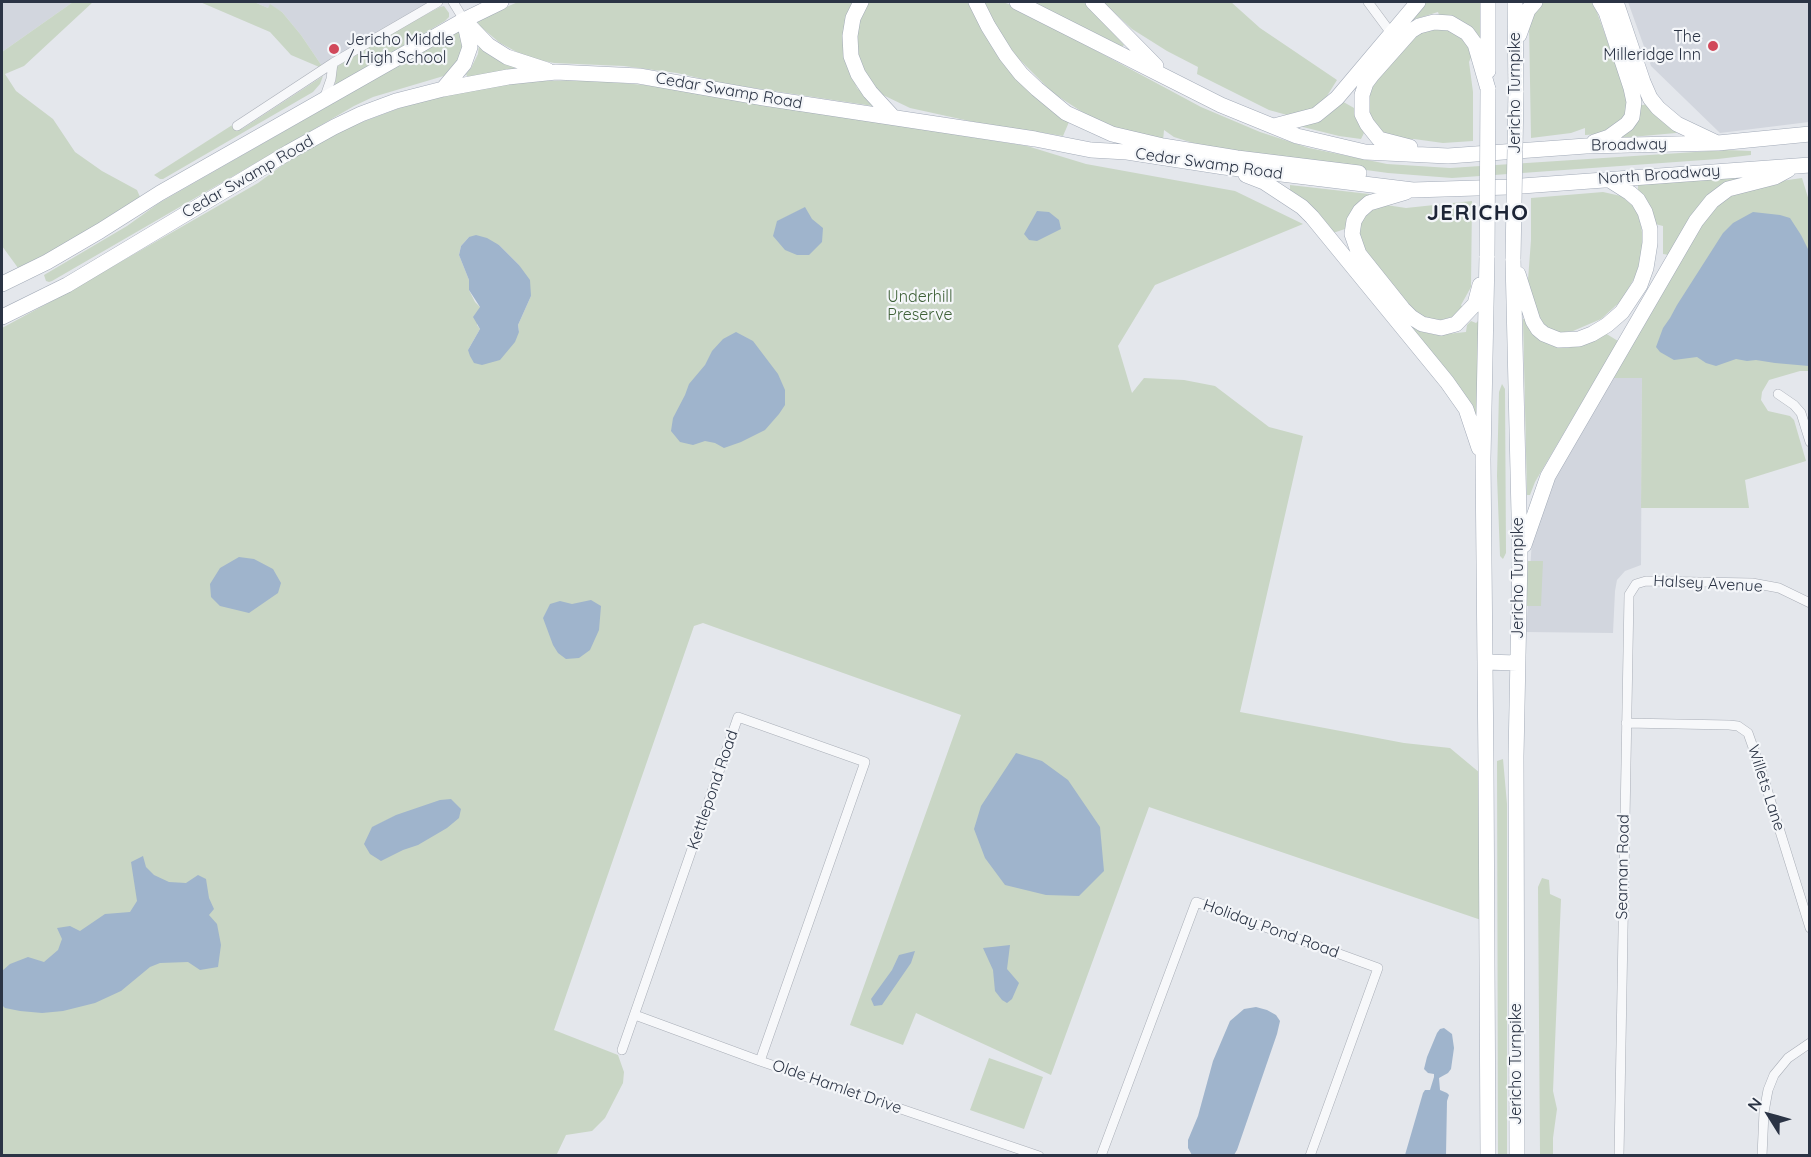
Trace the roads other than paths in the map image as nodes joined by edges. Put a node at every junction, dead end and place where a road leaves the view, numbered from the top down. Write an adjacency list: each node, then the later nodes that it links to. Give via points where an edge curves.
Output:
1 (438, 2): 18 (street)
2 (453, 2): 15 (street)
3 (501, 2): 15 (main road, Cedar Swamp Road)
4 (861, 2): 24 (main road, via 850,36 852,56 870,92)
5 (976, 2): 34 (main road, via 1006,55 1037,89 1066,112 1112,134 1237,158 1410,180)
6 (1017, 2): 20 (main road)
7 (1093, 2): 20 (main road)
8 (1368, 2): 16 (street)
9 (1418, 2): 16 (main road)
10 (1488, 2): 22 (main road, Jericho Turnpike)
11 (1515, 2): 17 (main road, Jericho Turnpike)
12 (1535, 2): 17 (main road, via 1528,10)
13 (1600, 2): 29 (main road, via 1634,102 1627,124)
14 (1616, 2): 28 (main road, via 1650,98 1677,124)
15 (464, 20): 19 (main road, via 488,45 507,57); 21 (main road, via 470,47 464,64); 23 (main road, Cedar Swamp Road)
16 (1391, 33): 26 (main road, via 1337,98 1316,115)
17 (1515, 47): 37 (main road, Jericho Turnpike, bridge)
18 (333, 63): 23 (street); 25 (street)
19 (556, 72): 21 (main road, Cedar Swamp Road); 24 (main road, Cedar Swamp Road, via 639,76)
20 (1164, 75): 26 (main road, via 1221,105)
21 (443, 89): 39 (main road, Cedar Swamp Road, via 396,101 334,127 67,285)
22 (1488, 89): 30 (main road, via 1467,33 1450,23 1434,22 1412,31 1366,83 1362,114 1379,139); 36 (main road, Jericho Turnpike, bridge)
23 (323, 101): 38 (main road, Cedar Swamp Road)
24 (893, 117): 32 (main road, Cedar Swamp Road, via 1091,150)
25 (237, 126)
26 (1274, 126): 30 (main road, via 1297,136 1365,152)
27 (1809, 134): 28 (main road, Broadway)
28 (1718, 143): 29 (main road, Broadway)
29 (1586, 146): 30 (main road, Broadway)
30 (1448, 156)
31 (1804, 165): 33 (main road, North Broadway); 43 (main road, via 1728,189 1696,221 1548,476)
32 (1224, 167): 35 (main road, Cedar Swamp Road); 42 (main road, via 1264,182 1312,217 1447,382 1466,409)
33 (1608, 179): 34 (main road, North Broadway); 37 (main road, via 1630,193 1645,212 1650,243 1640,285 1622,312 1607,325 1579,339 1559,340 1544,334 1533,321)
34 (1508, 187): 35 (main road, Cedar Swamp Road)
35 (1413, 190): 36 (main road, via 1369,203 1354,221 1352,234 1359,254 1411,317 1441,328 1456,324 1475,304)
36 (1487, 256): 42 (main road, Jericho Turnpike)
37 (1513, 259): 43 (main road, Jericho Turnpike)
38 (2, 285)
39 (2, 317)
40 (1778, 394): 41 (street, via 1801,413)
41 (1809, 442)
42 (1483, 459): 46 (main road, Jericho Turnpike)
43 (1520, 556): 47 (main road, Jericho Turnpike)
44 (1640, 583): 45 (street, Halsey Avenue, via 1752,583 1779,588); 48 (street, Seaman Road, via 1629,595)
45 (1809, 603)
46 (1485, 662): 47 (main road); 57 (main road, Jericho Turnpike)
47 (1517, 663): 58 (main road, Jericho Turnpike)
48 (1626, 723): 49 (street, Willets Lane, via 1729,725 1748,733); 59 (street, Seaman Road)
49 (1809, 928)
50 (635, 1015): 52 (street, Kettlepond Road); 53 (street, Olde Hamlet Drive); 53 (street, Kettlepond Road, via 738,717 865,762)
51 (1809, 1043): 60 (street, via 1788,1058 1774,1075 1764,1112)
52 (622, 1050)
53 (760, 1061): 54 (street, Olde Hamlet Drive)
54 (1039, 1155)
55 (1101, 1155): 56 (street, Holiday Pond Road, via 1196,902 1378,968)
56 (1310, 1155)
57 (1488, 1155)
58 (1516, 1155)
59 (1618, 1155)
60 (1762, 1155)

